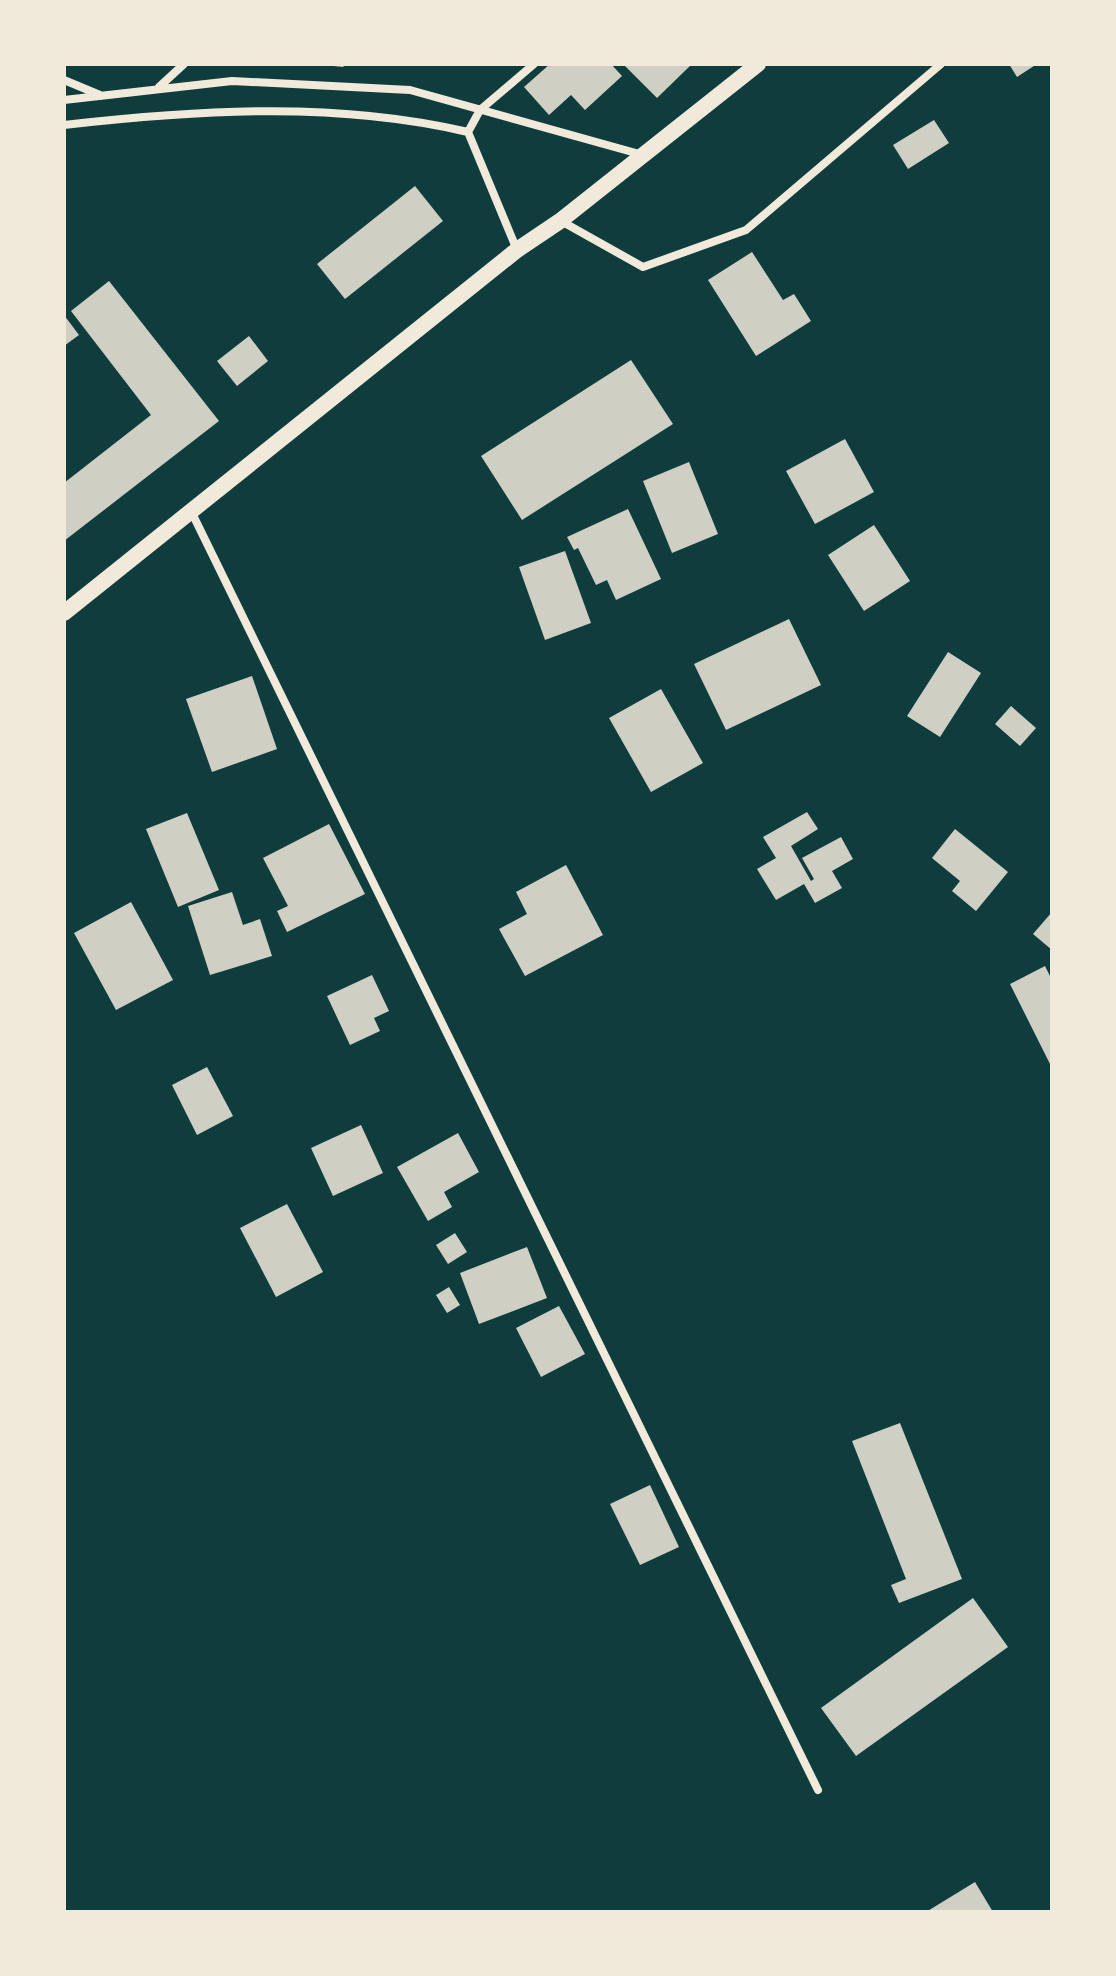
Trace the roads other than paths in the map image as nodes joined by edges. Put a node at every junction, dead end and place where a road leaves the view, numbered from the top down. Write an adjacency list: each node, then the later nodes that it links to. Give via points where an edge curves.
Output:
1 (184, 64): 6 (street)
2 (534, 64): 9 (street)
3 (758, 64): 12 (main road)
4 (941, 64): 13 (street, via 746,230 643,267)
5 (64, 80): 7 (street)
6 (159, 87): 7 (street); 9 (street, via 232,81 410,90)
7 (103, 96): 8 (street)
8 (64, 100)
9 (480, 110): 11 (street); 12 (street)
10 (64, 125): 11 (street, via 280,109 420,121)
11 (468, 132): 14 (street)
12 (644, 155): 13 (main road)
13 (560, 221): 14 (main road)
14 (517, 250): 15 (main road)
15 (191, 510): 16 (main road); 17 (street)
16 (64, 613)
17 (818, 1790)

